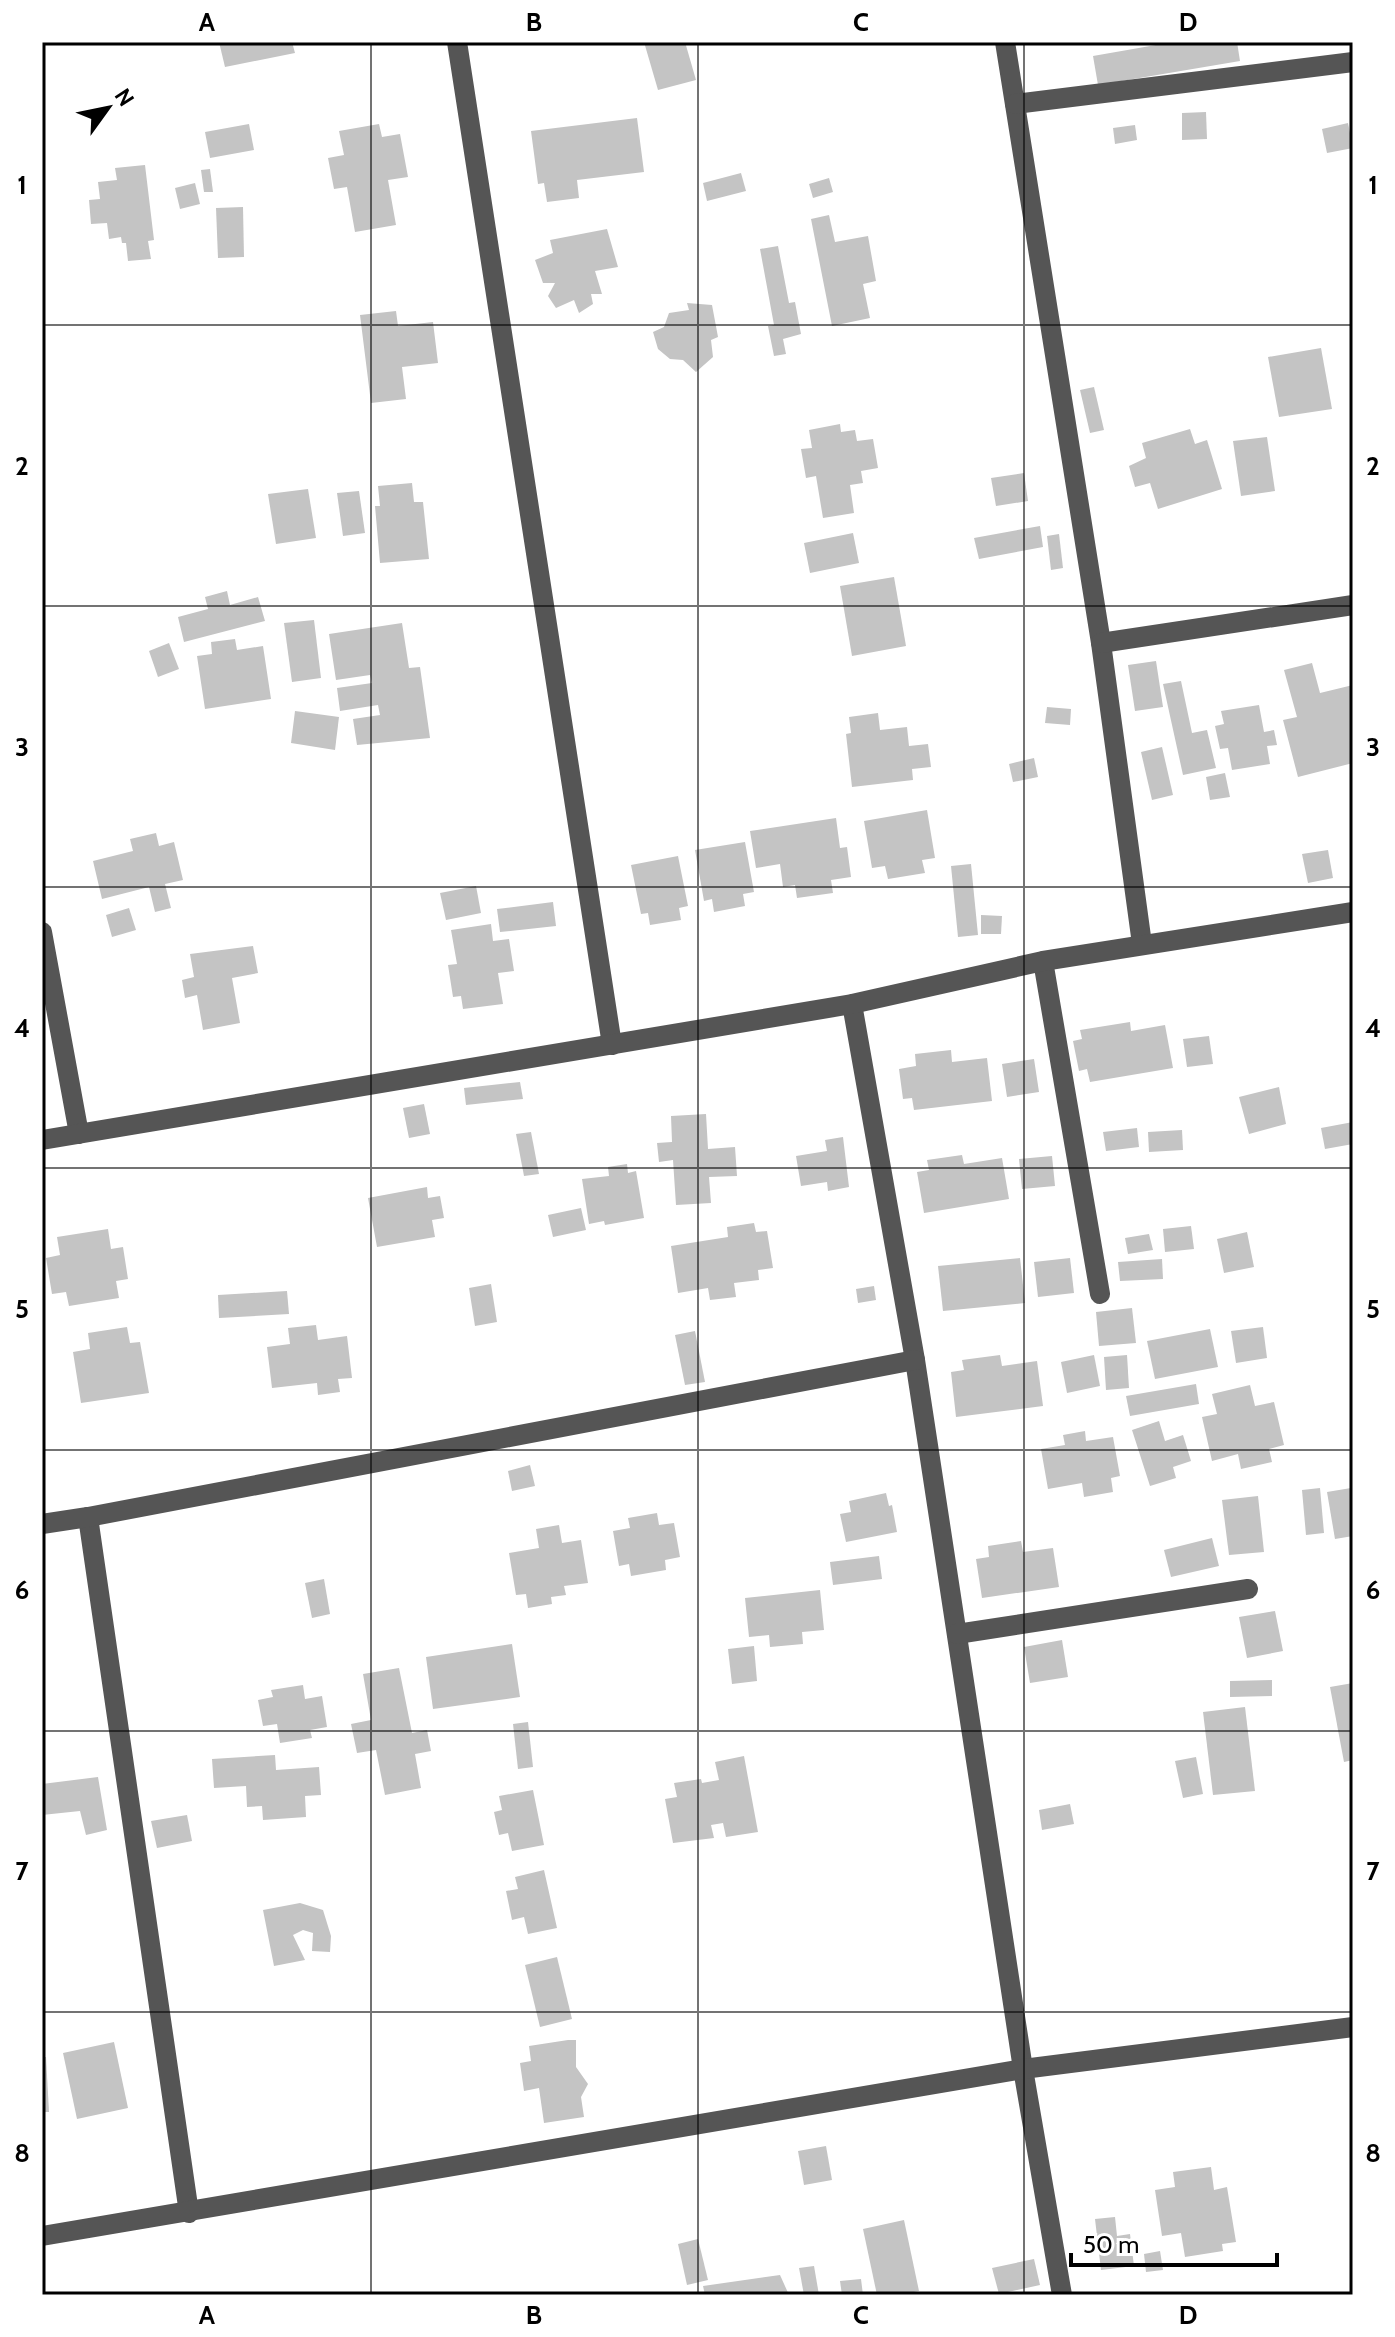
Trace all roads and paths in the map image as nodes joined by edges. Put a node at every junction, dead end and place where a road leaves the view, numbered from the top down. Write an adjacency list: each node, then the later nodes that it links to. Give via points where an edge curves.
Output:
1 (457, 42): 12 (street)
2 (1005, 42): 4 (street)
3 (1353, 62): 4 (street)
4 (1015, 104): 6 (street)
5 (1353, 605): 6 (street)
6 (1101, 643): 9 (street)
7 (1353, 912): 9 (street)
8 (42, 932): 13 (street)
9 (1142, 944): 10 (street)
10 (1043, 961): 11 (street); 15 (street)
11 (852, 1004): 12 (street); 16 (street)
12 (612, 1045): 13 (street)
13 (79, 1134): 14 (street)
14 (42, 1140)
15 (1100, 1294)
16 (915, 1360): 17 (street); 20 (street)
17 (88, 1517): 18 (street); 23 (street)
18 (42, 1524)
19 (1248, 1589): 20 (street)
20 (957, 1634): 22 (street)
21 (1353, 2027): 22 (street)
22 (1023, 2069): 23 (street); 25 (street)
23 (189, 2213): 24 (street)
24 (42, 2236)
25 (1062, 2295)

